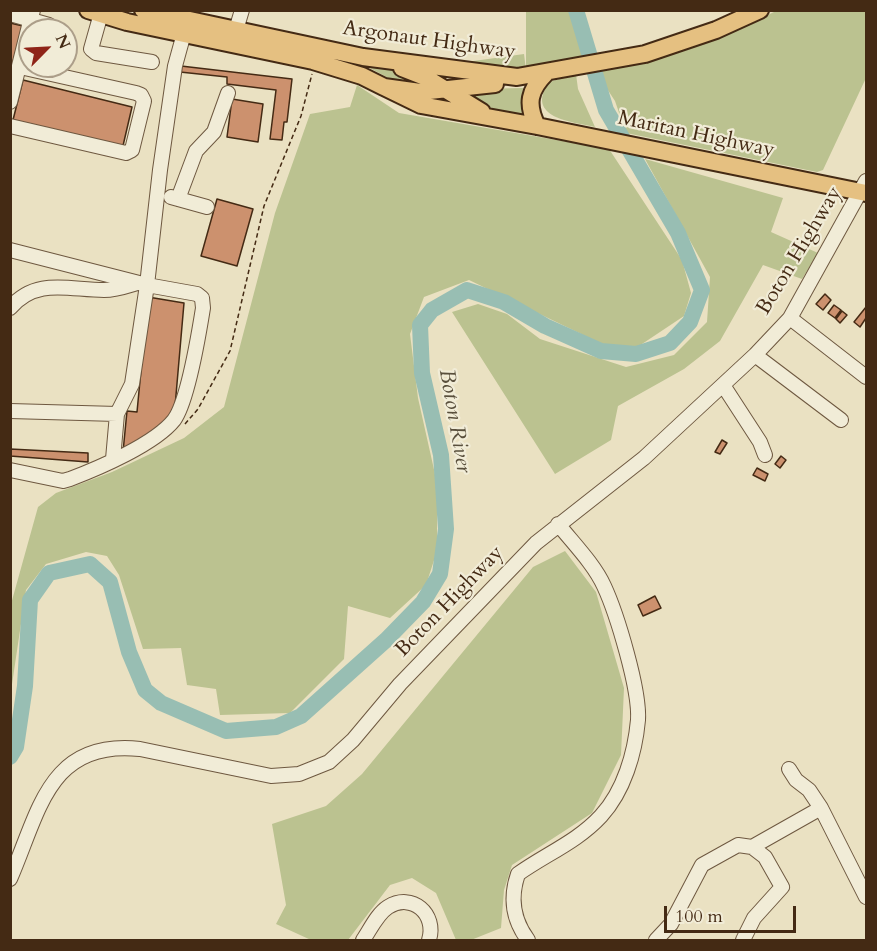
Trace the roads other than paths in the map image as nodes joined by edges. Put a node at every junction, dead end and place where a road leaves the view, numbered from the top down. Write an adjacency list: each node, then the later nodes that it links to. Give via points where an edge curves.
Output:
1 (242, 10): 8 (street)
2 (760, 10): 11 (main road, Argonaut Highway, via 645,54)
3 (97, 12): 5 (main road, Argonaut Highway); 10 (street, via 91,50)
4 (10, 14): 6 (street)
5 (142, 14): 7 (main road, Argonaut Highway)
6 (32, 15)
7 (185, 27): 8 (main road, Argonaut Highway); 22 (street, via 175,66)
8 (233, 38): 9 (main road, Argonaut Highway); 14 (main road, Argonaut Highway, via 362,76)
9 (363, 57): 11 (main road, Argonaut Highway, via 496,76); 15 (main road, Maritan Highway, via 411,70)
10 (152, 62)
11 (547, 73): 15 (main road, Argonaut Highway, via 503,84); 20 (main road, via 534,85 530,96 530,110)
12 (18, 74): 17 (street)
13 (69, 78): 19 (street, via 141,95 144,101 132,150 126,153)
14 (384, 87): 15 (main road, Argonaut Highway, via 411,92); 18 (main road, Maritan Highway, via 421,105)
15 (442, 89): 18 (main road, Maritan Highway, via 480,111)
16 (228, 93): 23 (street, via 214,132 196,151)
17 (10, 102)
18 (517, 123): 20 (main road, Maritan Highway)
19 (10, 126)
20 (537, 126): 21 (main road, Maritan Highway)
21 (865, 189): 28 (street, Boton Highway)
22 (157, 194): 23 (street); 26 (street)
23 (178, 199): 24 (street)
24 (207, 207)
25 (10, 250): 26 (street)
26 (143, 284): 27 (street, via 104,290 61,287 30,291); 33 (street, via 132,384); 36 (street, via 197,294 202,298 202,318 175,418 140,445)
27 (10, 308)
28 (790, 318): 29 (street, Boton Highway); 30 (street)
29 (755, 355): 31 (street, Boton Highway); 34 (street)
30 (867, 377)
31 (723, 385): 35 (street); 38 (street, Boton Highway, via 644,458)
32 (10, 411): 33 (street)
33 (117, 414): 36 (street)
34 (841, 420)
35 (765, 456)
36 (113, 459): 37 (street, via 63,481)
37 (10, 470)
38 (558, 524): 42 (street, Boton Highway, via 329,762 299,774 271,776 140,749 94,751 69,763 51,785); 46 (street, via 604,585 622,639 638,717 633,756 620,788 602,815 574,840 518,874 512,891 514,909 521,932)
39 (789, 769): 40 (street)
40 (821, 808): 41 (street); 43 (street)
41 (752, 847): 47 (street, via 738,845 702,865 671,924); 48 (street, via 765,857 782,887 754,918)
42 (10, 879)
43 (867, 897)
44 (363, 940): 45 (street, via 387,908 398,902 419,908 428,917 433,928)
45 (429, 940)
46 (528, 940)
47 (656, 940)
48 (743, 940)

